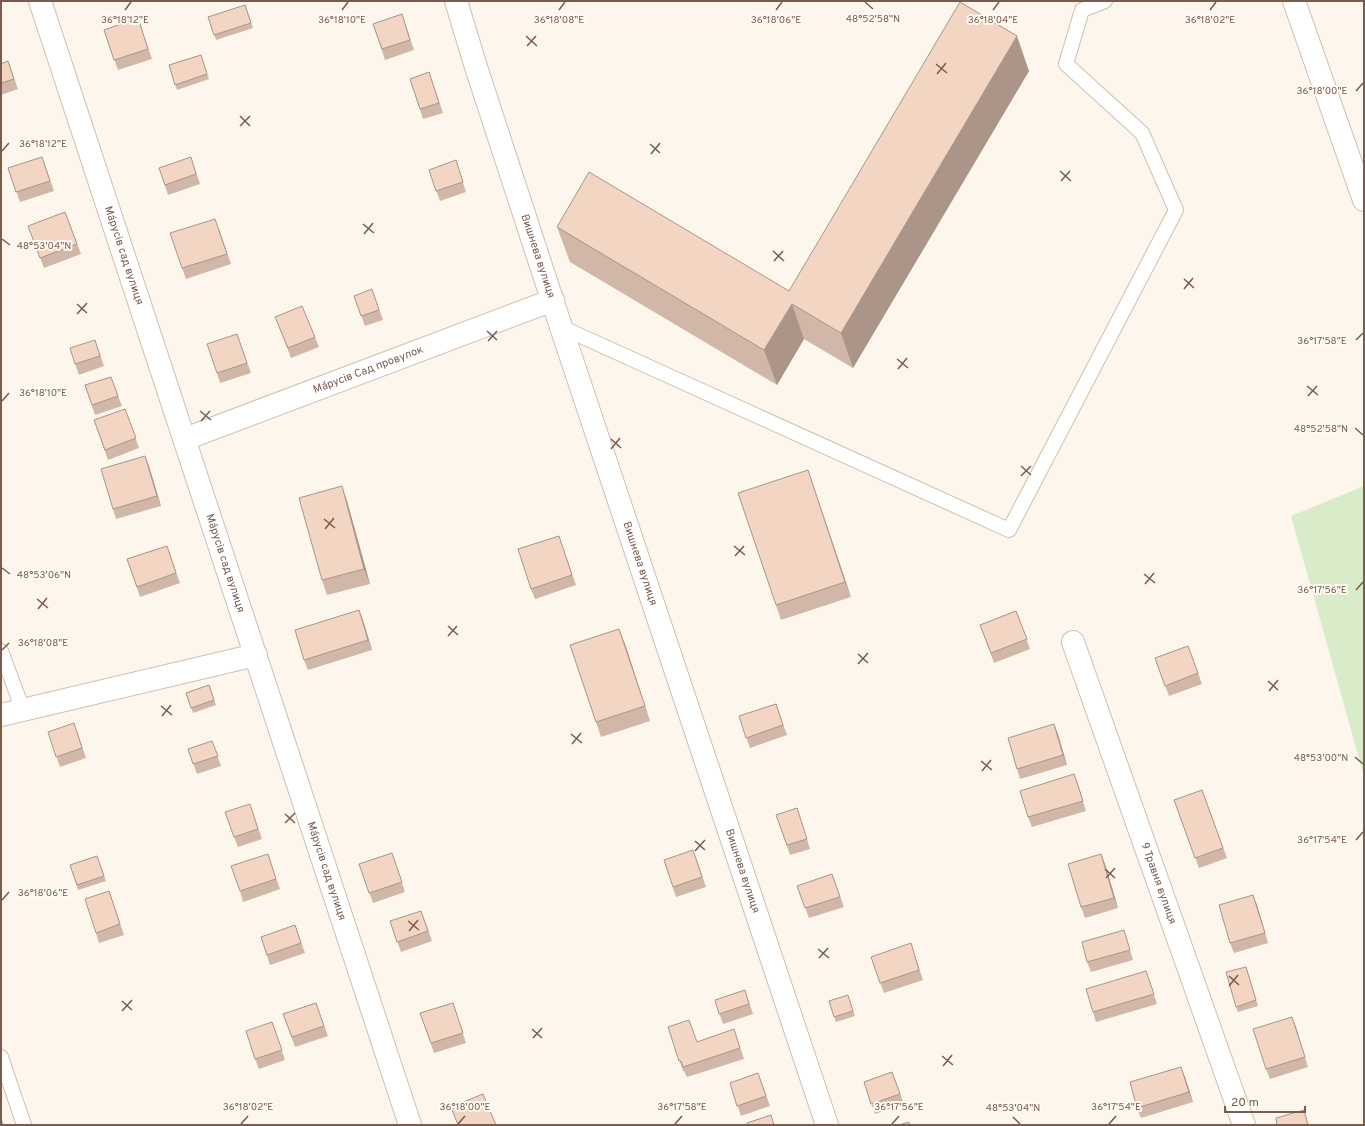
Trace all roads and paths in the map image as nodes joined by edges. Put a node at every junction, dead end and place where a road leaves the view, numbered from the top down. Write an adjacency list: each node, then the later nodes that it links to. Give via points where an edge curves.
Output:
1 (40, 1): 8 (street, Мáрусів сад вулиця)
2 (456, 1): 6 (street, Вишнева вулиця)
3 (1105, 1): 7 (lane, via 1082,10 1066,64 1142,133 1176,210 1009,530)
4 (1294, 1): 5 (street)
5 (1364, 200)
6 (553, 300): 7 (street, Вишнева вулиця); 8 (street, Мáрусів Сад провулок)
7 (561, 327): 17 (street, Вишнева вулиця)
8 (185, 439): 11 (street, Мáрусів сад вулиця)
9 (1073, 642): 18 (street, 9 Травня вулиця)
10 (1, 651): 12 (lane)
11 (256, 655): 12 (street); 16 (street, Мáрусів сад вулиця)
12 (23, 710): 13 (street)
13 (1, 715)
14 (1, 1057): 15 (lane)
15 (24, 1125)
16 (410, 1125)
17 (827, 1125)
18 (1244, 1125)

